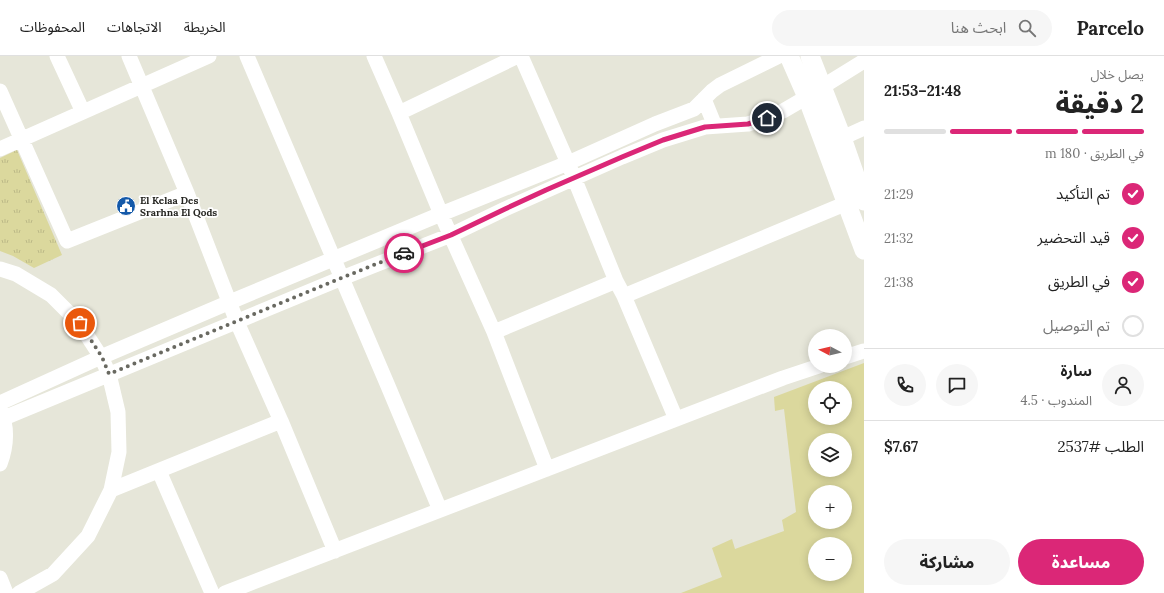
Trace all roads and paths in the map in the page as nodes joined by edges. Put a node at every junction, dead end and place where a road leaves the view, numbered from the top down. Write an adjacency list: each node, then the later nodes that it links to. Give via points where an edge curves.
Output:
1 (57, 56): 16 (street)
2 (129, 56): 12 (street)
3 (248, 56): 30 (street)
4 (374, 56): 17 (street)
5 (518, 56): 17 (street)
6 (521, 56): 23 (street)
7 (779, 56): 15 (street, via 720,85)
8 (789, 56): 14 (main road)
9 (810, 56): 14 (main road)
10 (200, 58): 12 (street)
11 (864, 61): 14 (street)
12 (142, 86): 16 (street); 25 (street)
13 (0, 91): 21 (street)
14 (814, 92): 18 (street, via 783,111 748,124); 20 (main road); 26 (main road)
15 (704, 99): 18 (street); 23 (street, via 694,109)
16 (83, 112): 21 (street)
17 (399, 113): 27 (street)
18 (715, 126): 24 (street, via 694,129 663,140)
19 (864, 128): 20 (street)
20 (842, 138): 26 (main road)
21 (22, 140): 22 (street); 25 (street, via 67,241)
22 (0, 149)
23 (568, 163): 24 (street); 27 (street)
24 (573, 178): 28 (street); 33 (street)
25 (187, 193): 35 (street)
26 (856, 202): 29 (main road); 34 (street)
27 (441, 214): 28 (street); 30 (street)
28 (451, 235): 32 (street); 37 (street)
29 (864, 250)
30 (334, 259): 32 (street); 35 (street)
31 (0, 269): 40 (street, via 16,274 51,295 80,323)
32 (342, 278): 36 (street); 51 (street)
33 (616, 281): 34 (street); 37 (street)
34 (624, 296): 45 (street)
35 (230, 302): 36 (street); 40 (street)
36 (237, 322): 42 (street); 46 (street)
37 (494, 332): 48 (street)
38 (864, 351): 39 (street)
39 (852, 355)
40 (102, 357): 42 (street); 43 (street)
41 (808, 370): 45 (street)
42 (109, 374): 44 (street); 50 (street, via 118,412 119,436 119,452)
43 (0, 403)
44 (2, 413): 47 (street, via 6,441)
45 (676, 419): 48 (street)
46 (281, 421): 49 (street); 52 (street)
47 (0, 464)
48 (547, 469): 51 (street)
49 (158, 471): 50 (street); 56 (street)
50 (111, 490): 55 (street, via 88,536 53,574)
51 (440, 510): 52 (street)
52 (335, 551): 57 (street)
53 (0, 578): 54 (street)
54 (6, 593)
55 (20, 593)
56 (212, 593)
57 (225, 593)

